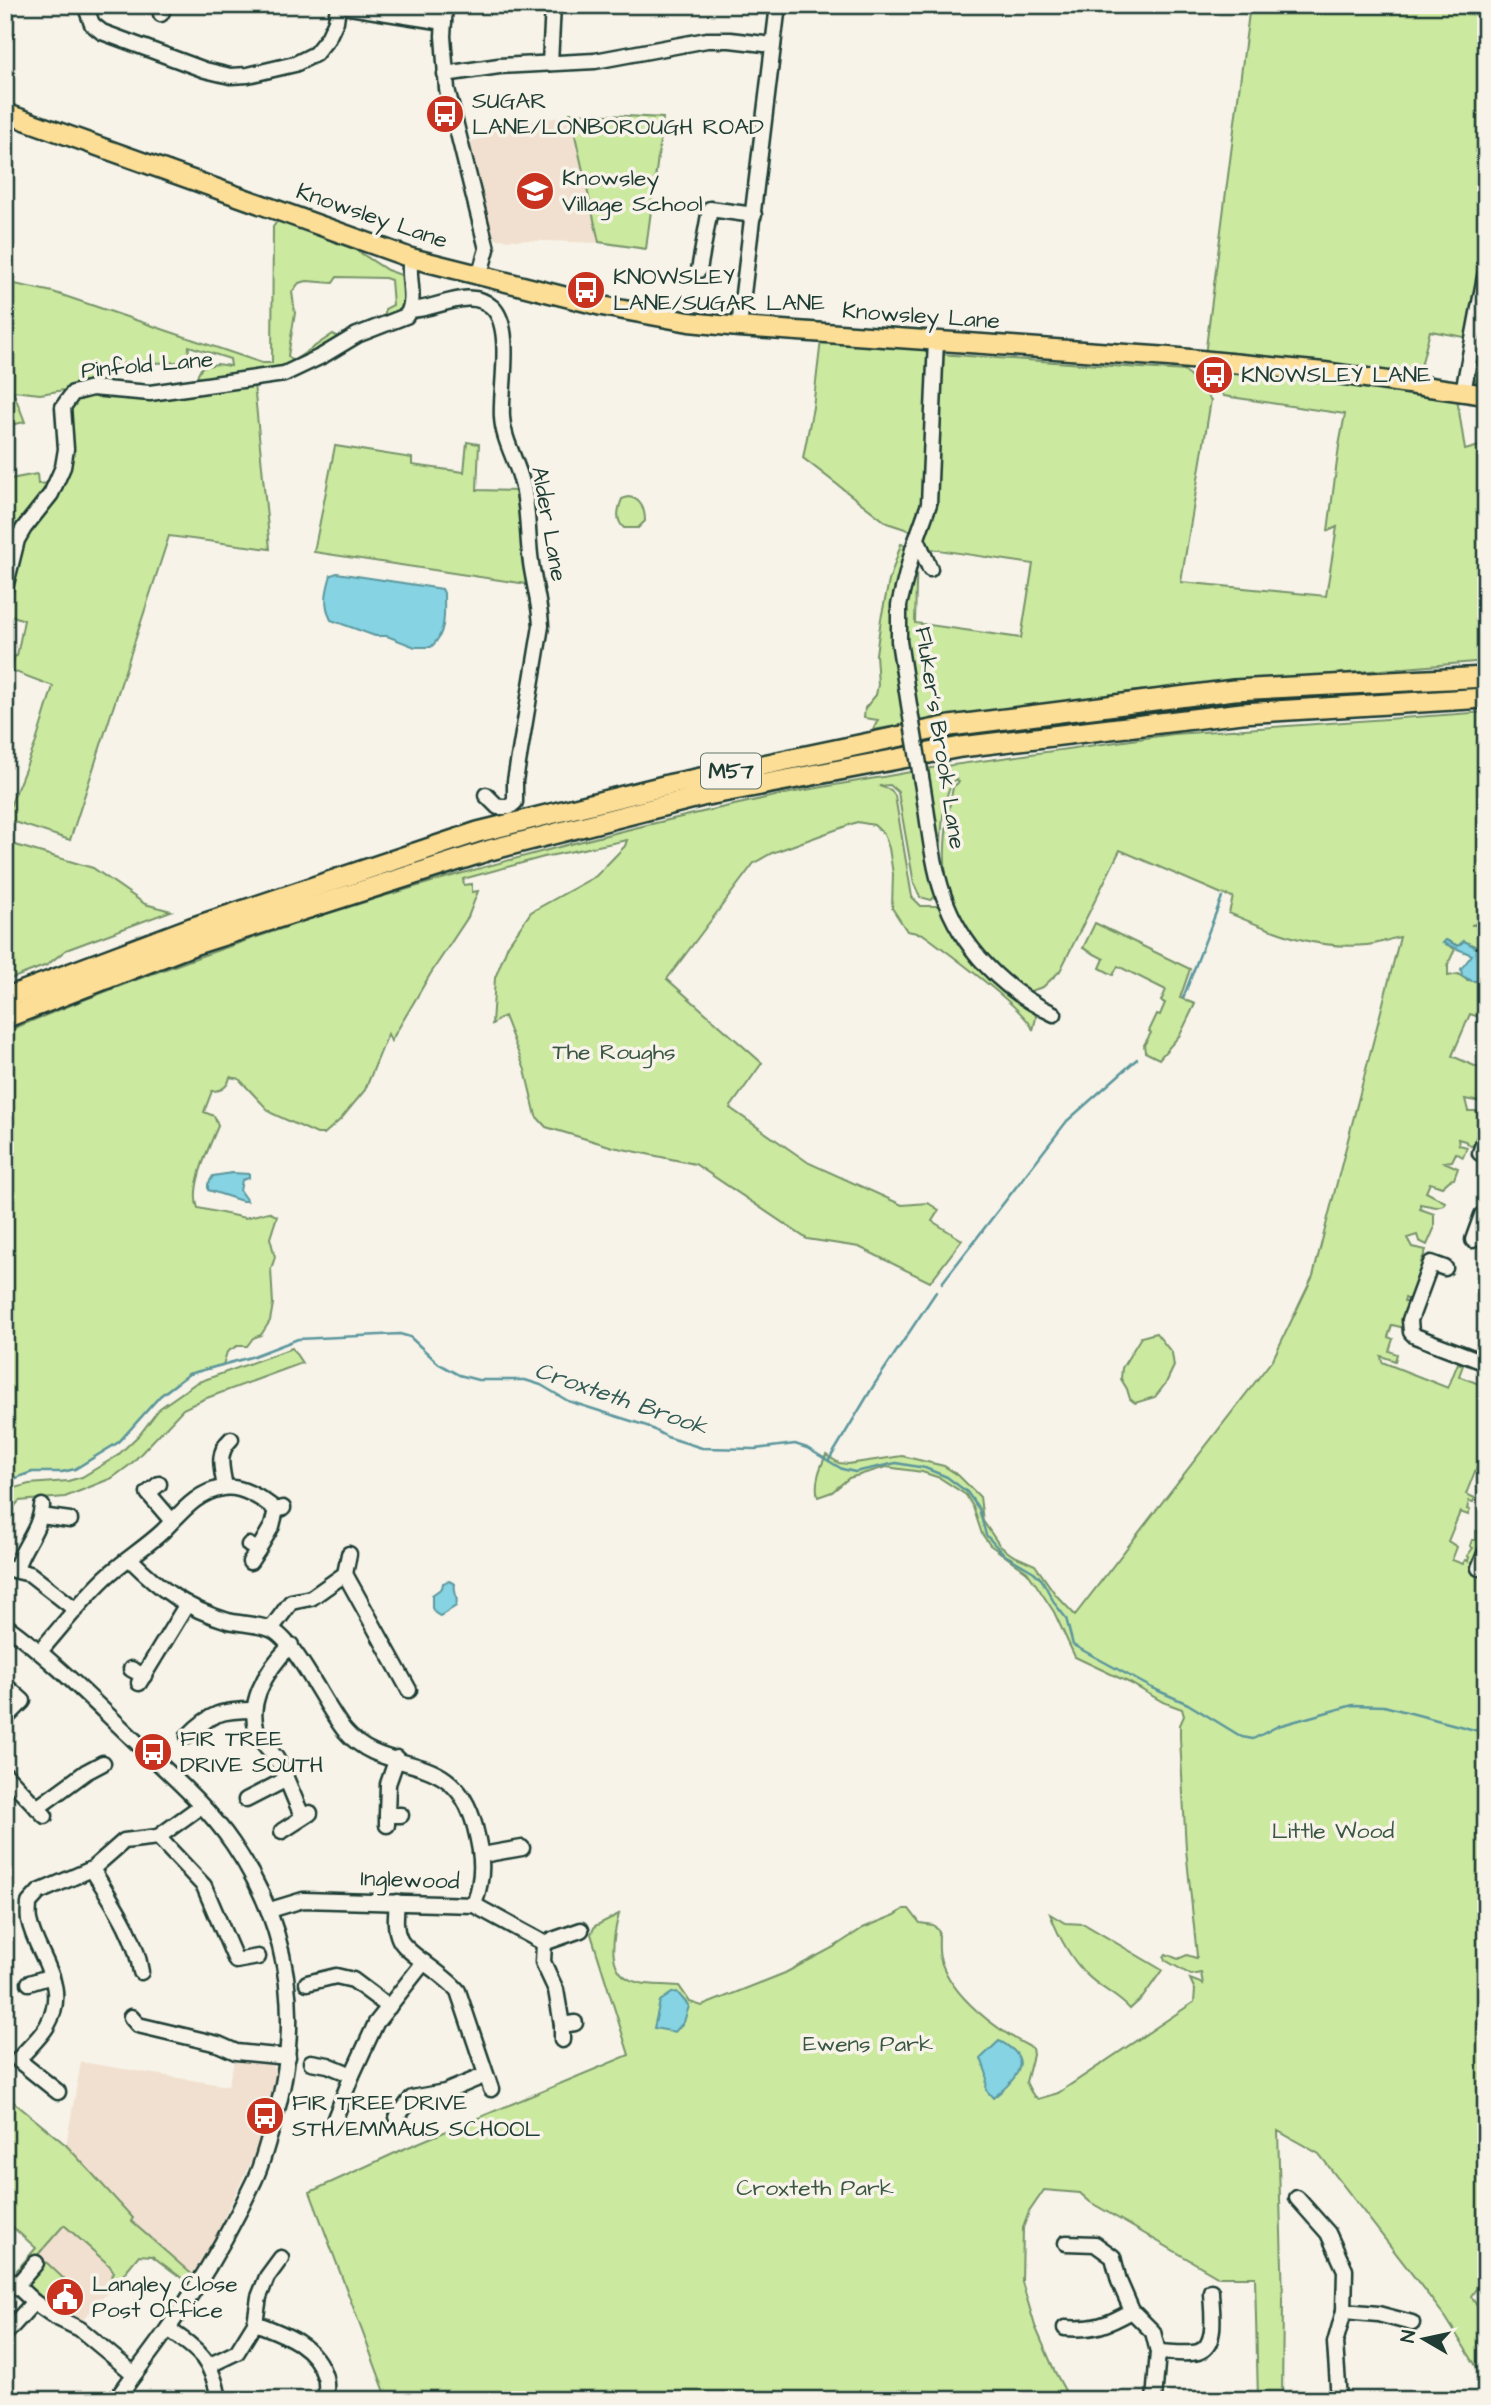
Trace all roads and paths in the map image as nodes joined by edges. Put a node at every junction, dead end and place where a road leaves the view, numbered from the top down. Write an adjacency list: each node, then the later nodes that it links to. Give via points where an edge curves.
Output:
1 (85, 5): 2 (street, via 92,24 102,32 230,76 295,64 315,54 336,21)
2 (338, 5): 6 (street)
3 (445, 5): 6 (street)
4 (553, 5): 8 (street)
5 (778, 5): 7 (street)
6 (444, 22): 9 (street)
7 (773, 45): 8 (street, via 707,40 595,61); 11 (street)
8 (550, 64): 9 (street)
9 (445, 74): 15 (street, via 485,236 487,249)
10 (5, 113): 12 (main road, Knowsley Lane)
11 (754, 215): 13 (street, via 711,202); 17 (street)
12 (411, 258): 15 (main road, Knowsley Lane); 16 (street)
13 (700, 269)
14 (1486, 271): 19 (street)
15 (480, 277): 17 (main road, Knowsley Lane, via 602,306)
16 (411, 310): 23 (street, Pinfold Lane, via 284,374 150,393 92,388 73,393 63,407 63,467 51,494 17,540); 26 (street, Alder Lane, via 477,299 494,308 500,320 503,429 522,482 541,626 515,802 502,808)
17 (739, 327): 18 (main road, Knowsley Lane)
18 (936, 340): 19 (main road, Knowsley Lane, via 1324,372); 21 (street, Fluker's Brook Lane, via 929,504)
19 (1463, 392): 20 (main road, Knowsley Lane)
20 (1486, 395)
21 (917, 539): 22 (street); 28 (street, Fluker's Brook Lane, bridge, via 899,605 899,641 939,876 951,913 972,948 1002,982)
22 (930, 569)
23 (5, 588)
24 (1486, 677): 27 (highway, M57, via 1234,691 950,726 672,784 465,837 191,928)
25 (1486, 698): 29 (highway, M57, via 1242,713 961,747 702,796 477,854 196,944)
26 (486, 795)
27 (5, 998)
28 (1054, 1014)
29 (5, 1018)
30 (1486, 1135): 31 (street)
31 (1478, 1152)
32 (1482, 1215): 33 (street)
33 (1479, 1234)
34 (1434, 1264): 35 (street, via 1410,1320 1412,1332)
35 (1484, 1357)
36 (224, 1442): 38 (street, via 220,1460)
37 (150, 1488): 40 (street)
38 (225, 1488): 40 (street, via 204,1493); 42 (street, via 244,1491 281,1509)
39 (70, 1520): 45 (street, via 41,1511 29,1543)
40 (172, 1521): 44 (street)
41 (1486, 1551): 46 (street)
42 (252, 1552)
43 (349, 1554): 47 (street)
44 (130, 1559): 48 (street, via 165,1592); 49 (street)
45 (11, 1568): 49 (street, via 42,1581)
46 (1479, 1568)
47 (345, 1574): 51 (street, via 311,1598 291,1602); 56 (street)
48 (187, 1604): 51 (street, via 220,1618); 54 (street)
49 (76, 1609): 53 (street)
50 (5, 1625): 53 (street)
51 (271, 1629): 52 (street)
52 (290, 1645): 59 (street, via 270,1668); 62 (street, via 346,1732 365,1748)
53 (41, 1650): 67 (street)
54 (138, 1676)
55 (5, 1685): 57 (street)
56 (410, 1690)
57 (23, 1701): 58 (street); 60 (street)
58 (35, 1710)
59 (254, 1710): 61 (street, via 219,1712); 65 (street, via 261,1741 277,1759)
60 (5, 1719)
61 (188, 1736)
62 (397, 1758): 68 (street, via 388,1784); 72 (street, via 438,1774 462,1794)
63 (103, 1763): 64 (street, via 82,1767 41,1812)
64 (5, 1775)
65 (285, 1780): 66 (street); 69 (street, via 307,1815)
66 (255, 1800)
67 (201, 1806): 70 (street); 76 (street, via 232,1842)
68 (392, 1819)
69 (282, 1831)
70 (158, 1837): 73 (street, via 124,1841); 79 (street, via 204,1886 236,1961)
71 (518, 1854): 72 (street)
72 (482, 1855): 75 (street)
73 (92, 1869): 81 (street, via 138,1951); 82 (street, via 39,1892 29,1903 29,1920)
74 (397, 1902): 75 (street, Inglewood); 76 (street, Inglewood, via 303,1900); 80 (street, via 395,1922 401,1942)
75 (474, 1905): 78 (street, Inglewood)
76 (270, 1910): 88 (street, via 289,1985)
77 (581, 1930): 78 (street)
78 (544, 1943): 87 (street, via 543,1962)
79 (258, 1957)
80 (424, 1962): 85 (street); 92 (street, via 458,1991 488,2082 412,2098)
81 (141, 1972)
82 (52, 1976): 83 (street); 91 (street, via 54,2002 47,2026 18,2060)
83 (29, 1983)
84 (315, 1986): 85 (street, via 336,1976 353,1980)
85 (389, 2007): 90 (street, via 376,2023)
86 (132, 2025): 88 (street, via 236,2052)
87 (566, 2029)
88 (288, 2057): 107 (street, via 278,2110 255,2179 216,2255)
89 (311, 2062): 90 (street)
90 (352, 2075): 93 (street)
91 (58, 2092)
92 (396, 2118)
93 (329, 2120)
94 (1297, 2198): 103 (street, via 1328,2233 1345,2270)
95 (1066, 2243): 102 (street, via 1096,2244 1113,2256)
96 (281, 2257): 104 (street, via 259,2297)
97 (36, 2263): 99 (street)
98 (5, 2275): 99 (street)
99 (17, 2285): 101 (street)
100 (1211, 2291): 109 (street, via 1212,2334 1207,2347 1198,2352)
101 (34, 2302): 108 (street); 111 (street, via 80,2329)
102 (1132, 2311): 106 (street, via 1106,2326); 109 (street, via 1153,2332)
103 (1344, 2311): 105 (street); 116 (street, via 1335,2343)
104 (255, 2323): 110 (street, via 237,2352); 114 (street, via 310,2349 325,2377)
105 (1412, 2323)
106 (1065, 2328)
107 (168, 2329): 110 (street, via 196,2348); 111 (street)
108 (5, 2334)
109 (1158, 2352): 115 (street)
110 (210, 2365): 113 (street)
111 (134, 2374): 112 (street)
112 (116, 2400)
113 (219, 2400)
114 (326, 2400)
115 (1154, 2400)
116 (1339, 2400)

